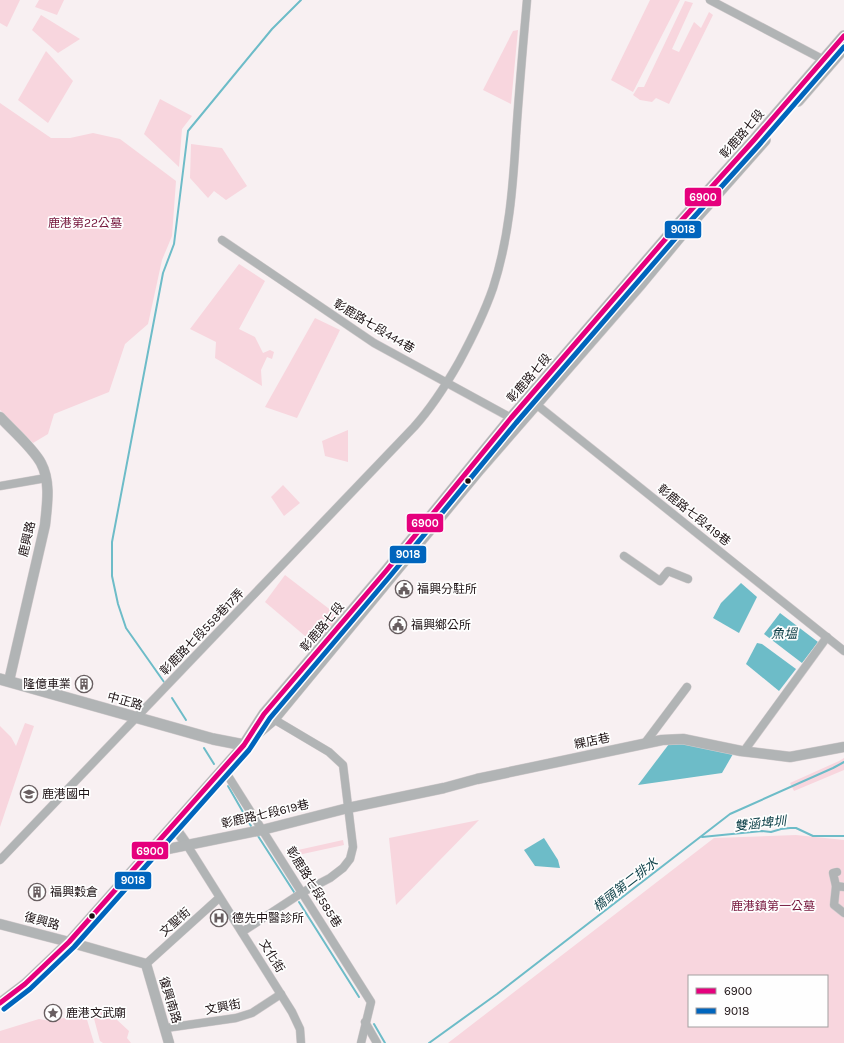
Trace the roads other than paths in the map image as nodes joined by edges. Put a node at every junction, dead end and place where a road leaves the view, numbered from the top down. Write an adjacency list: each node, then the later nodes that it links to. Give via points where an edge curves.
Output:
1 (527, 0): 7 (street, 彰鹿路七段558巷17弄, via 514,175 501,258 493,287 473,336)
2 (710, 0): 5 (street)
3 (844, 36): 5 (main road, 彰鹿路七段)
4 (844, 48): 5 (main road, 彰鹿路七段)
5 (827, 62): 8 (main road, 彰鹿路七段, via 640,285)
6 (222, 240): 7 (street, 彰鹿路七段444巷, via 374,343)
7 (448, 382): 10 (street, 彰鹿路七段444巷); 20 (street, 彰鹿路七段558巷17弄, via 414,427)
8 (532, 401): 10 (main road, 彰鹿路七段); 15 (street, 彰鹿路七段419巷)
9 (0, 417): 11 (street, 鹿興路, via 30,449 41,464)
10 (516, 420): 19 (main road, 彰鹿路七段, via 446,510)
11 (46, 478): 12 (street); 17 (street, 鹿興路, via 48,501 45,524)
12 (0, 486)
13 (624, 556): 14 (street, via 660,581 668,571)
14 (688, 580)
15 (827, 637): 16 (street, 彰鹿路七段419巷); 24 (street)
16 (844, 651)
17 (4, 680): 20 (main road, 中正路)
18 (687, 687): 21 (street)
19 (269, 717): 22 (main road, 彰鹿路七段); 26 (street, via 329,752 343,764)
20 (137, 718): 22 (main road, 中正路); 31 (street, 彰鹿路七段558巷17弄)
21 (645, 743): 24 (street, 粿店巷, via 683,739); 26 (street, 粿店巷)
22 (244, 745): 25 (street, 彰鹿路七段)
23 (844, 747): 24 (street, 粿店巷, via 790,757)
24 (744, 751)
25 (223, 768): 27 (street, 彰鹿路七段); 28 (street, 彰鹿路七段585巷)
26 (348, 808): 28 (street, 彰鹿路七段619巷); 34 (street, via 353,847 350,859 330,878)
27 (173, 825): 29 (street, 文化街); 30 (street, 彰鹿路七段)
28 (262, 830): 29 (street, 彰鹿路七段619巷); 34 (street, 彰鹿路七段585巷)
29 (187, 845): 30 (street, 彰鹿路七段619巷); 35 (street, 文化街)
30 (148, 853): 39 (street, 彰鹿路七段)
31 (0, 860)
32 (833, 873): 33 (street)
33 (840, 887): 36 (street, via 834,905)
34 (303, 892): 38 (street); 43 (street, 彰鹿路七段585巷, via 371,1002)
35 (219, 898): 38 (street, 文化街); 40 (street, 文聖街)
36 (844, 913)
37 (0, 924): 39 (street, 復興路)
38 (242, 932): 41 (street, 文化街)
39 (69, 942): 40 (street, 復興路); 42 (street, 彰鹿路七段, via 25,984)
40 (146, 964): 44 (street, 復興南路)
41 (281, 994): 44 (street, 文興街, via 252,1013 236,1018); 46 (street, 文化街, via 300,1029)
42 (0, 1003)
43 (366, 1022): 47 (street, 彰鹿路七段585巷); 48 (street)
44 (166, 1028): 45 (street, 復興南路)
45 (169, 1043)
46 (301, 1043)
47 (361, 1043)
48 (377, 1043)

